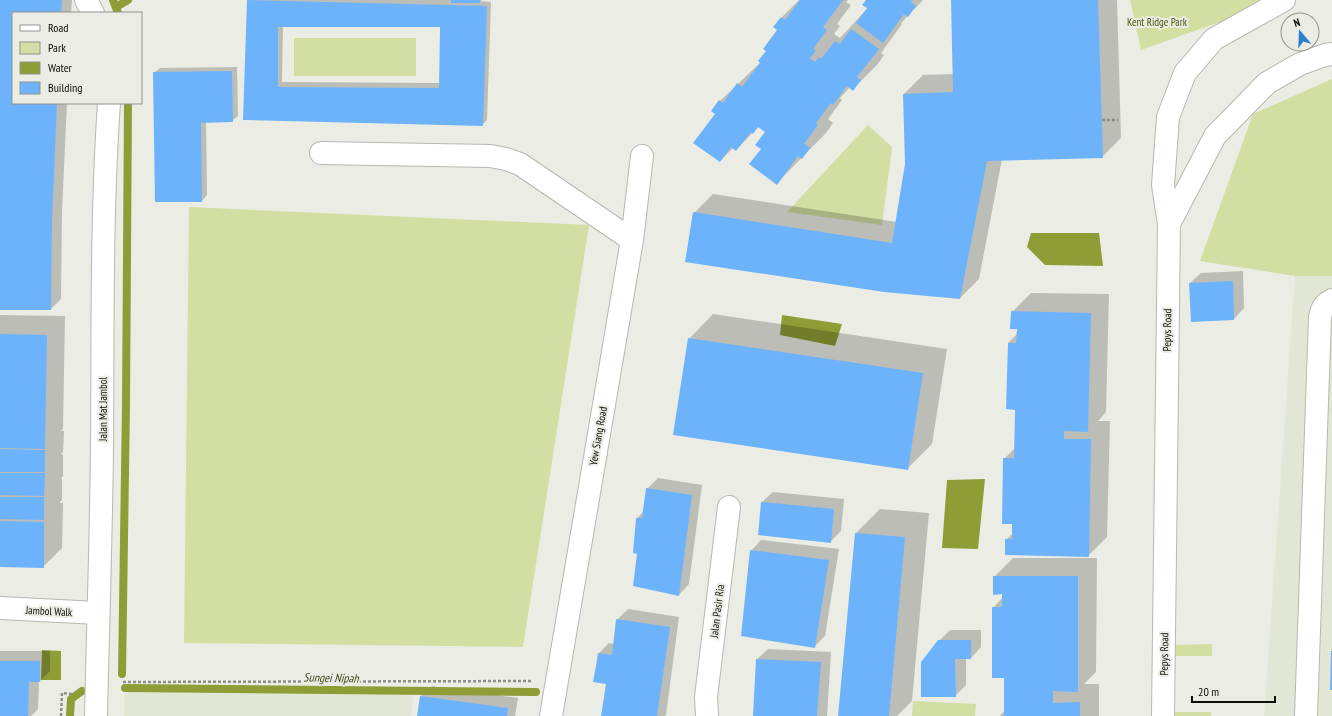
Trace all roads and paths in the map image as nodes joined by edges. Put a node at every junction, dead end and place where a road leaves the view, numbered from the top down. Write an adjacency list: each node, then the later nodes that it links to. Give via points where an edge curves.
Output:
1 (86, 0): 3 (street)
2 (1284, 0): 10 (street, Pepys Road, via 1214,39 1185,73 1168,117 1163,185)
3 (92, 12)
4 (1332, 54): 10 (street, via 1300,64 1267,83 1214,136)
5 (109, 104): 15 (street, Jalan Mat Jambol, via 104,220)
6 (1102, 120): 7 (path)
7 (1118, 120)
8 (321, 153): 11 (street, via 490,156 506,159 520,164)
9 (642, 156): 11 (street, Yew Siang Road)
10 (1169, 224): 23 (street, Pepys Road)
11 (632, 240): 21 (street, Yew Siang Road)
12 (1332, 300): 24 (street, via 1322,308 1320,317)
13 (729, 507): 22 (street, Jalan Pasir Ria, via 706,697)
14 (0, 608): 15 (street, Jambol Walk)
15 (98, 613): 20 (street, Jalan Mat Jambol)
16 (533, 681): 17 (path)
17 (125, 682)
18 (62, 693): 19 (path)
19 (61, 716)
20 (96, 716)
21 (551, 716)
22 (707, 716)
23 (1163, 716)
24 (1306, 716)

